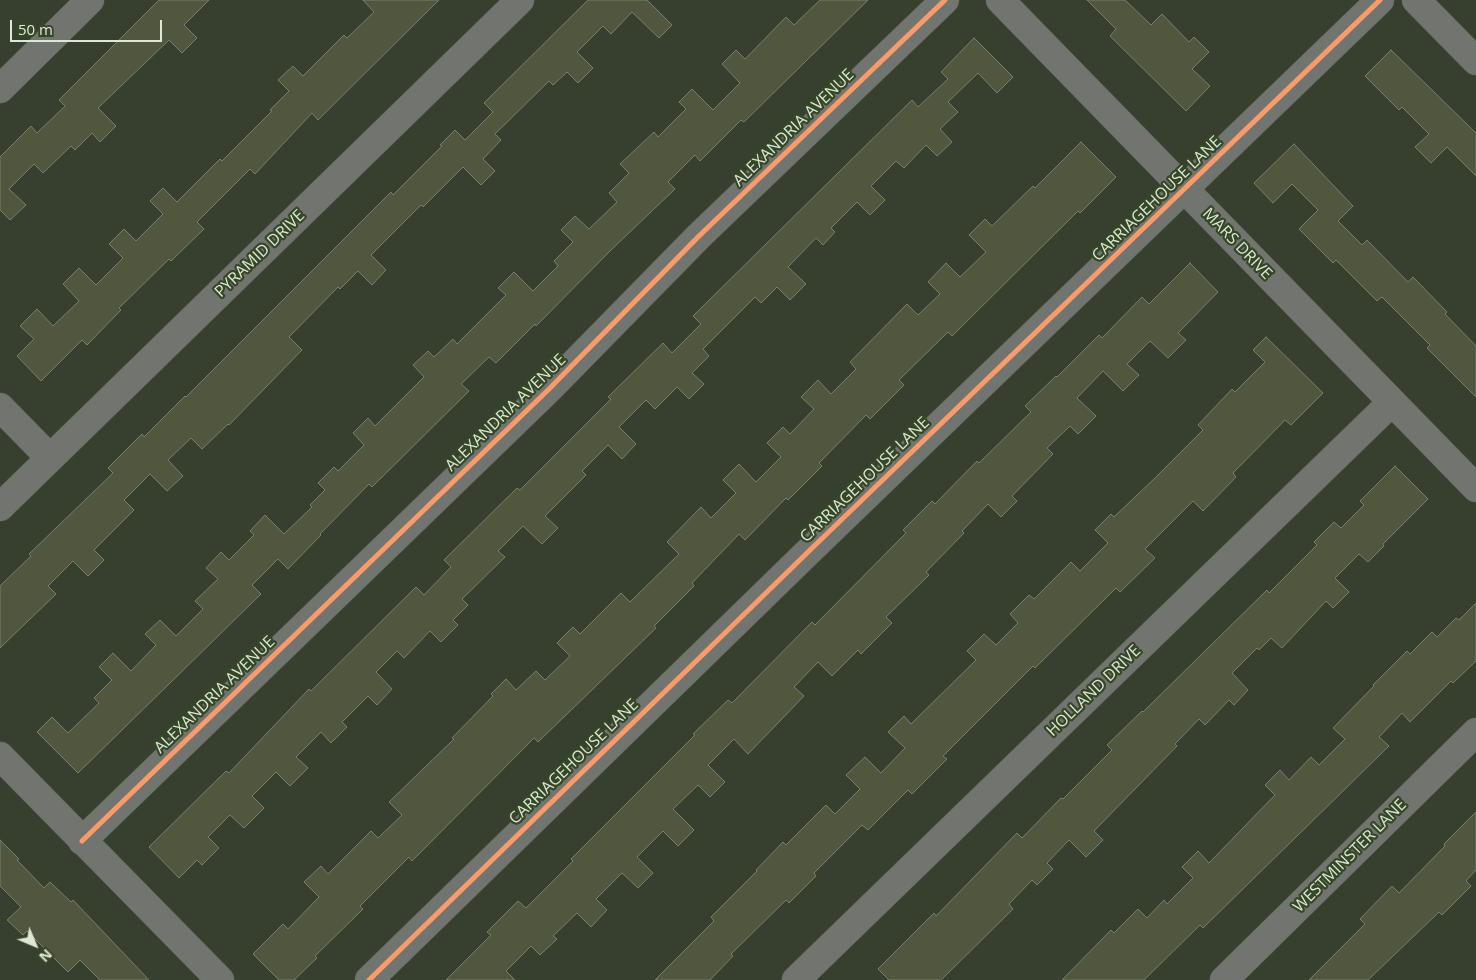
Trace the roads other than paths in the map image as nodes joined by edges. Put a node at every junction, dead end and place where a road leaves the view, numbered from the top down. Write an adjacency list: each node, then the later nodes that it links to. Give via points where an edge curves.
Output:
1 (90, 0): 8 (street)
2 (520, 0): 12 (street, PYRAMID DRIVE)
3 (945, 0): 17 (street, ALEXANDRIA AVENUE, via 699,236 541,396)
4 (1000, 0): 9 (street, MARS DRIVE)
5 (1380, 0): 9 (street, CARRIAGEHOUSE LANE)
6 (1416, 0): 7 (street)
7 (1476, 61)
8 (0, 89)
9 (1184, 190): 10 (street, MARS DRIVE); 19 (street, CARRIAGEHOUSE LANE)
10 (1392, 402): 13 (street, MARS DRIVE); 20 (street, HOLLAND DRIVE)
11 (0, 407): 12 (street)
12 (50, 458): 14 (street, PYRAMID DRIVE)
13 (1476, 488)
14 (0, 508)
15 (1476, 732): 21 (street, WESTMINSTER LANE)
16 (0, 756): 17 (street)
17 (82, 841): 18 (street)
18 (220, 980)
19 (369, 980)
20 (796, 980)
21 (1224, 980)

